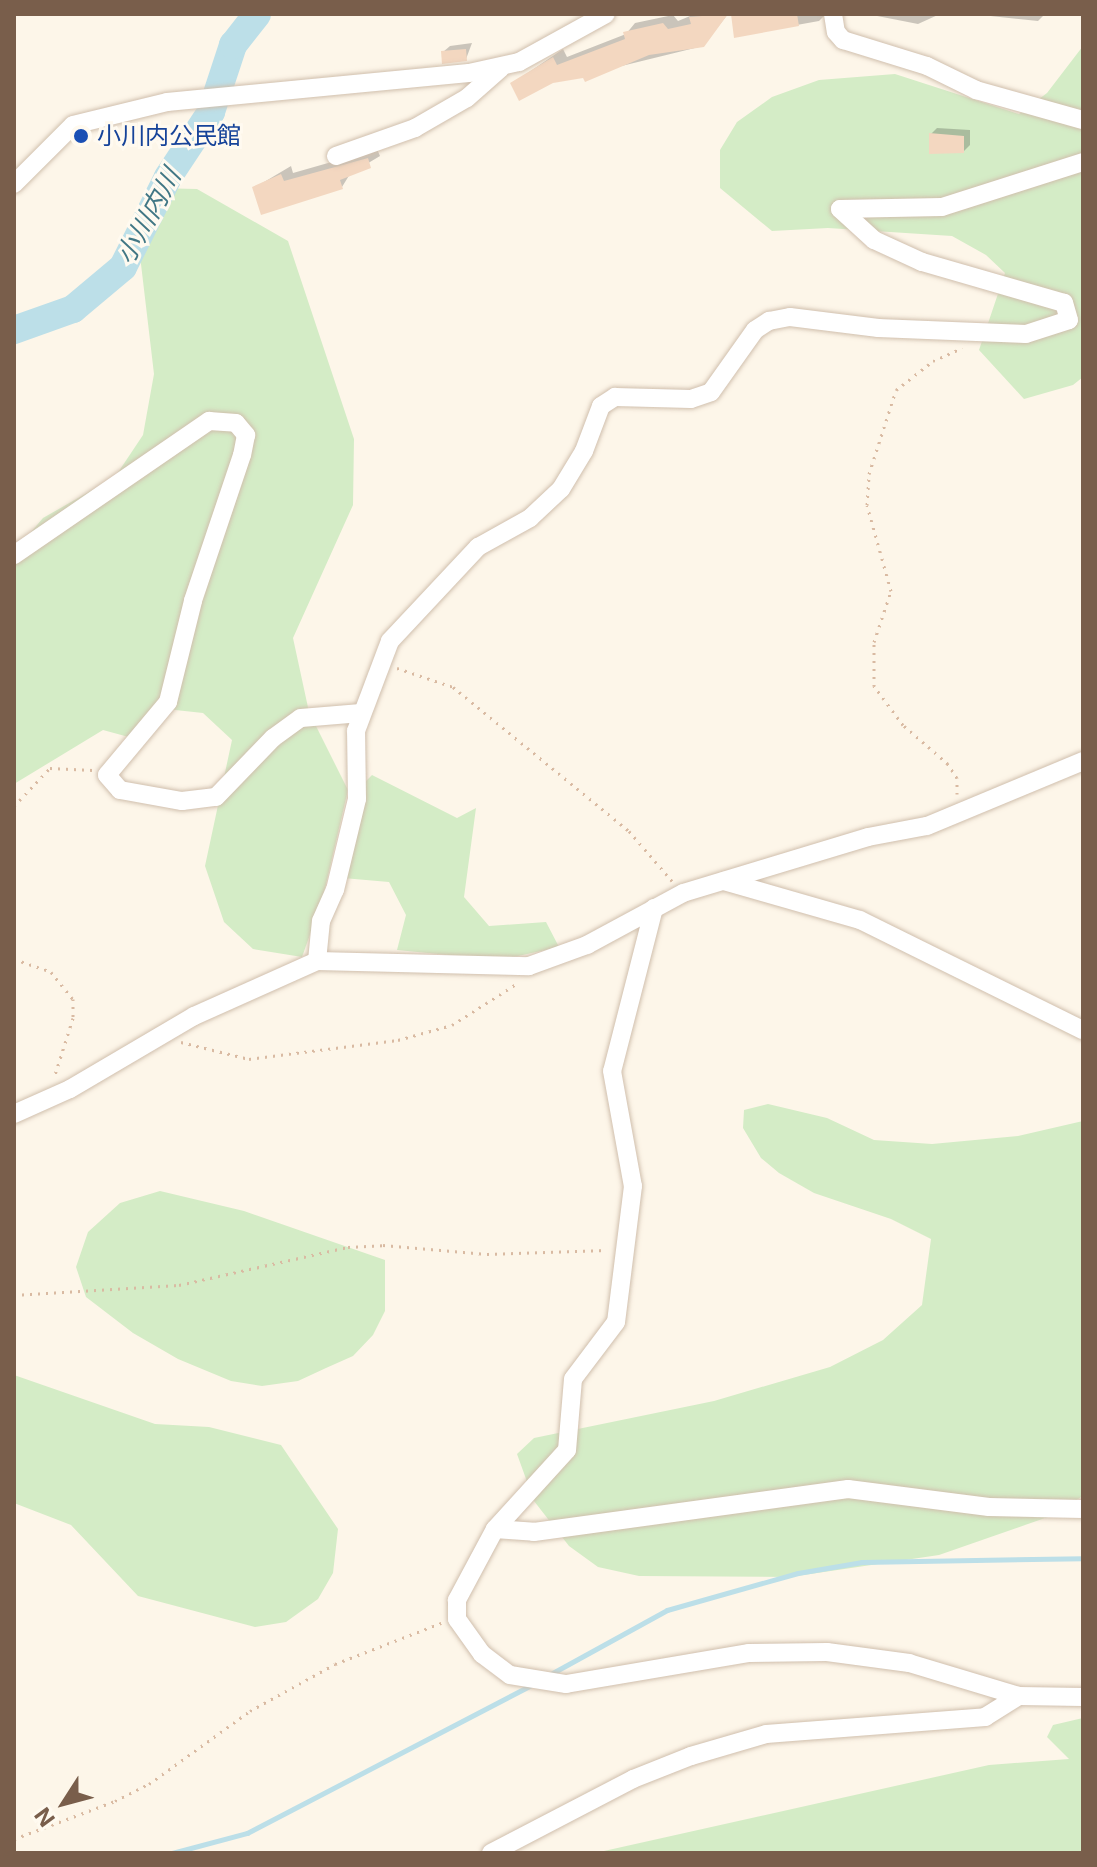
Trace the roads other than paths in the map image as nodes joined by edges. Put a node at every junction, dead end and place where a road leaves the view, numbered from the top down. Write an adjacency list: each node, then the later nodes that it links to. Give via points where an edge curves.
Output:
1 (606, 14): 3 (street)
2 (833, 14): 4 (street, via 843,40 927,66 976,90)
3 (505, 65): 5 (street, via 467,98 415,128); 7 (street, via 469,73 167,102 73,125)
4 (1083, 120)
5 (336, 156)
6 (1083, 162): 9 (street, via 942,207 840,209 874,240 922,262 1064,303 1069,320 1026,334 878,328 790,317 755,330 711,392 691,399 615,397 601,406 584,451 561,489 530,518 478,547 390,641)
7 (14, 184)
8 (14, 555): 9 (street, via 209,421 236,423 246,435 193,601 168,702 107,775 120,790 182,801 216,797 273,738 301,718)
9 (361, 713): 13 (street, via 356,731 357,799 335,890 321,921)
10 (1083, 761): 11 (street, via 927,826 868,837)
11 (724, 881): 12 (street); 14 (street, via 860,920)
12 (654, 908): 13 (street, via 587,945 529,966); 17 (street, via 612,1071 633,1186 616,1322 573,1379 567,1450)
13 (317, 961): 15 (street, via 164,1033)
14 (1083, 1030)
15 (14, 1114)
16 (1083, 1509): 17 (street, via 989,1507 848,1489 534,1532)
17 (495, 1529): 18 (street, via 457,1600 457,1619 482,1654 510,1675 566,1684 749,1653 827,1652 909,1663)
18 (1019, 1696): 19 (street); 20 (street, via 985,1717 766,1734 691,1756)
19 (1083, 1697)
20 (491, 1853)

